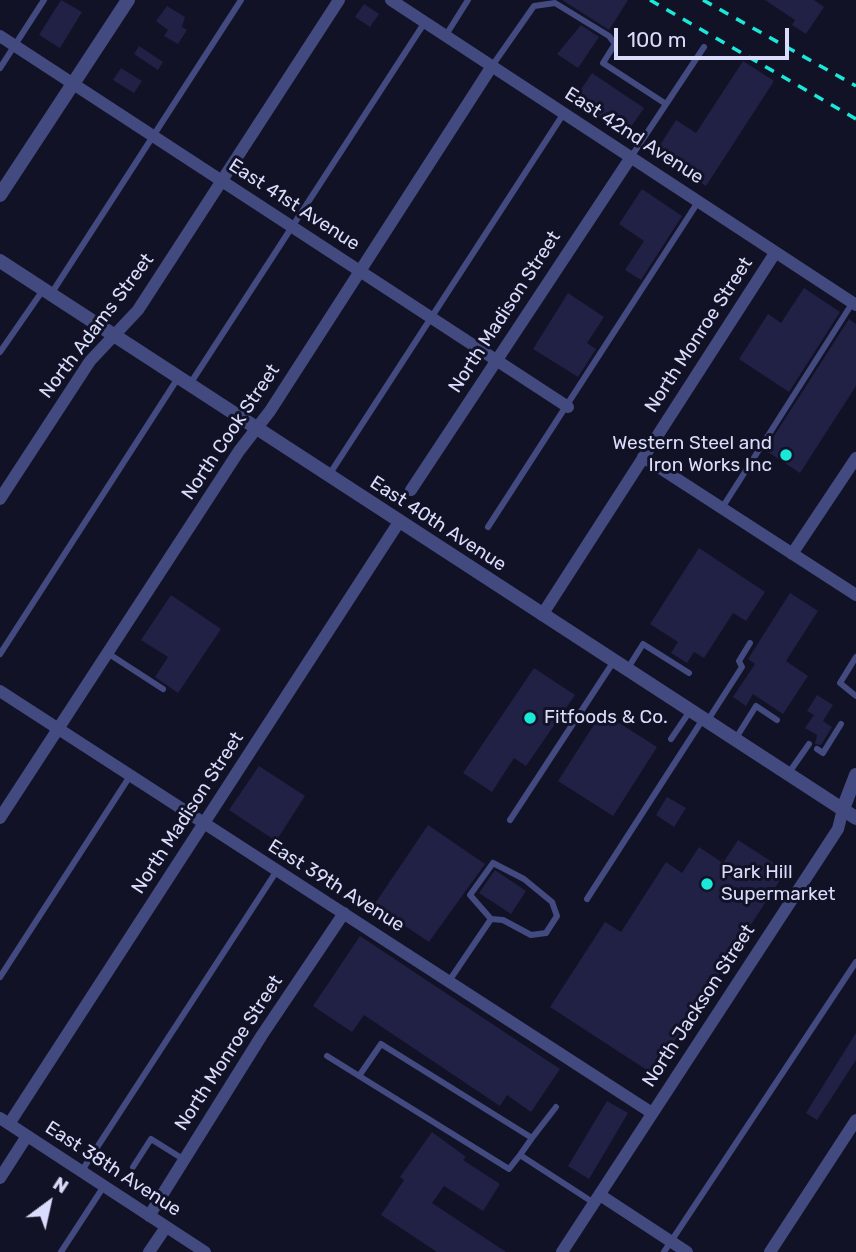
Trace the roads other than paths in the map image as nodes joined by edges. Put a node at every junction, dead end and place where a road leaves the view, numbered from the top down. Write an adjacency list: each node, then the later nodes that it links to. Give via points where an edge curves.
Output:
1 (44, 0): 10 (lane)
2 (128, 0): 14 (street)
3 (242, 0): 17 (lane)
4 (339, 0): 19 (street, North Adams Street)
5 (391, 0): 7 (street, East 42nd Avenue)
6 (468, 0): 8 (lane)
7 (425, 22): 8 (street, East 42nd Avenue); 22 (lane)
8 (446, 35): 12 (street, East 42nd Avenue)
9 (0, 36): 10 (street, East 41st Avenue)
10 (15, 45): 13 (lane); 14 (street, East 41st Avenue)
11 (704, 47): 15 (lane)
12 (492, 66): 15 (lane, via 534,6 555,3 609,36 615,44 603,63); 16 (street, East 42nd Avenue); 25 (street, North Cook Street)
13 (0, 68)
14 (74, 84): 17 (street, East 41st Avenue); 20 (street)
15 (666, 104): 18 (lane)
16 (564, 113): 18 (street, East 42nd Avenue); 28 (lane)
17 (153, 136): 19 (street, East 41st Avenue); 26 (lane)
18 (631, 156): 21 (street, East 42nd Avenue); 31 (street, North Madison Street)
19 (221, 181): 22 (street, East 41st Avenue); 29 (street, North Adams Street, via 138,310)
20 (0, 195)
21 (699, 201): 23 (street, East 42nd Avenue); 33 (lane)
22 (294, 228): 25 (street, East 41st Avenue); 32 (lane)
23 (775, 253): 27 (street, East 42nd Avenue); 35 (street, North Monroe Street)
24 (0, 261): 26 (street, East 40th Avenue)
25 (360, 272): 28 (street, East 41st Avenue); 34 (street, North Cook Street)
26 (47, 291): 29 (street, East 40th Avenue); 30 (lane)
27 (855, 302): 40 (lane)
28 (431, 318): 31 (street, East 41st Avenue); 37 (lane)
29 (115, 335): 32 (street, East 40th Avenue); 39 (street, North Adams Street, via 90,361)
30 (0, 352)
31 (496, 360): 33 (street, East 41st Avenue); 38 (street, North Madison Street)
32 (184, 380): 34 (street, East 40th Avenue); 47 (lane)
33 (568, 407): 42 (lane)
34 (255, 429): 37 (street, East 40th Avenue); 48 (street, North Cook Street)
35 (643, 457): 40 (street); 45 (street, North Monroe Street)
36 (856, 458): 43 (street)
37 (328, 476): 41 (street, East 40th Avenue)
38 (411, 490)
39 (0, 499)
40 (722, 508): 43 (street)
41 (399, 523): 45 (street, East 40th Avenue); 72 (street, North Madison Street)
42 (488, 527)
43 (792, 554): 44 (street)
44 (856, 595)
45 (542, 615): 50 (street, East 40th Avenue)
46 (750, 643): 57 (lane, via 739,661 742,667)
47 (0, 654)
48 (108, 654): 53 (lane); 60 (street, North Cook Street)
49 (856, 657): 55 (lane, via 840,683)
50 (614, 662): 51 (street, East 40th Avenue); 71 (lane)
51 (627, 670): 52 (lane, via 643,644); 56 (street, East 40th Avenue)
52 (689, 673)
53 (163, 689)
54 (0, 691): 60 (street, East 39th Avenue)
55 (856, 696)
56 (690, 711): 57 (street, East 40th Avenue); 61 (lane)
57 (705, 720): 62 (street, East 40th Avenue); 74 (lane)
58 (777, 720): 62 (lane, via 756,706)
59 (841, 724): 64 (lane, via 823,753)
60 (58, 729): 67 (street, East 39th Avenue); 69 (street, North Cook Street)
61 (671, 739)
62 (734, 739): 65 (street, East 40th Avenue)
63 (809, 744): 65 (lane)
64 (817, 749)
65 (788, 774): 68 (street, East 40th Avenue)
66 (856, 775): 68 (street, North Jackson Street)
67 (130, 776): 72 (street, East 39th Avenue); 78 (lane)
68 (843, 809): 70 (street, East 40th Avenue); 83 (street, North Jackson Street, via 838,829)
69 (0, 817)
70 (856, 817)
71 (510, 820)
72 (204, 824): 73 (street, East 39th Avenue); 85 (street, North Madison Street)
73 (276, 872): 75 (street, East 39th Avenue); 91 (lane)
74 (587, 899)
75 (344, 913): 79 (street, East 39th Avenue); 89 (street, North Monroe Street)
76 (491, 919): 76 (lane, via 503,920 531,935 546,933 557,916 552,902 524,879 493,863 470,895); 79 (lane)
77 (856, 962): 97 (lane)
78 (0, 977)
79 (449, 981): 83 (street, East 39th Avenue)
80 (327, 1056): 81 (lane)
81 (359, 1076): 87 (lane, via 382,1044); 88 (lane, via 509,1169)
82 (556, 1107): 87 (lane)
83 (652, 1113): 94 (street, North Jackson Street)
84 (856, 1120): 103 (street)
85 (4, 1121): 86 (street, East 38th Avenue)
86 (27, 1136): 91 (street, East 38th Avenue); 92 (street)
87 (531, 1138): 88 (lane)
88 (520, 1156): 94 (lane)
89 (183, 1159): 90 (lane, via 151,1139); 95 (street, North Monroe Street)
90 (133, 1167)
91 (81, 1172): 93 (street, East 38th Avenue)
92 (0, 1178)
93 (104, 1186): 95 (street, East 38th Avenue); 98 (lane)
94 (597, 1199): 97 (street); 101 (street, North Jackson Street)
95 (149, 1216): 96 (street, East 38th Avenue)
96 (166, 1227): 99 (street); 100 (street, East 38th Avenue)
97 (667, 1247): 102 (street)
98 (61, 1252)
99 (149, 1252)
100 (205, 1252)
101 (562, 1252)
102 (687, 1252)
103 (770, 1252)

